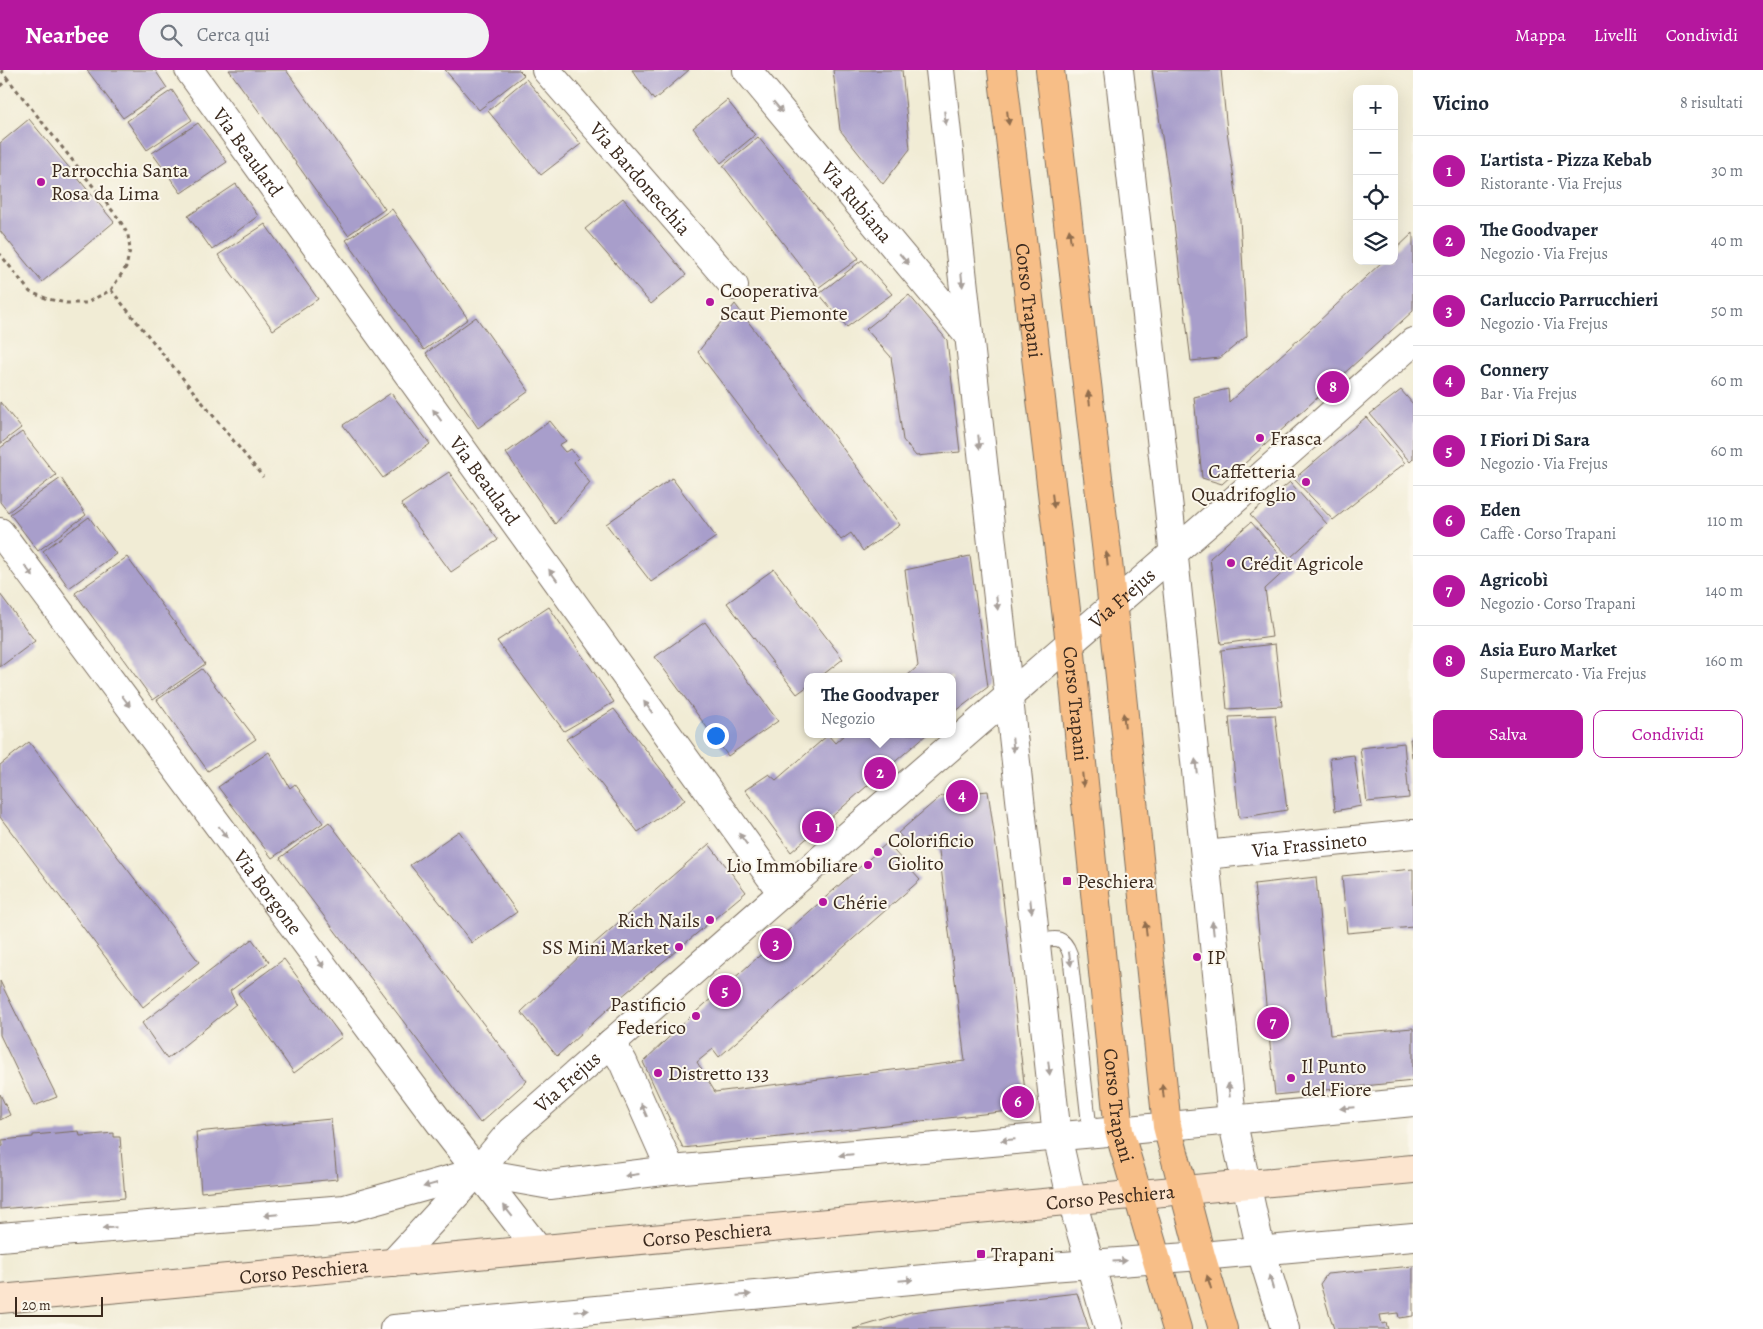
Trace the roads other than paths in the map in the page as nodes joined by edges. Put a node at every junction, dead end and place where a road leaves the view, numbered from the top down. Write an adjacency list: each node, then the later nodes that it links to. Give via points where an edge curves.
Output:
1 (189, 70): 18 (street, Via Beaulard, one-way to 1)
2 (546, 70): 8 (street, Via Bardonecchia)
3 (747, 70): 9 (street, Via Rubiana, one-way to 9)
4 (940, 70): 9 (street, one-way to 9)
5 (1002, 70): 14 (main road, Corso Trapani, one-way to 14)
6 (1050, 70): 13 (main road, one-way to 6)
7 (1120, 70): 12 (street)
8 (734, 286)
9 (968, 335): 15 (street, one-way to 15)
10 (1413, 344): 12 (street, Via Frejus)
11 (0, 532): 29 (street, Via Borgone, one-way to 29)
12 (1174, 554): 13 (street, Via Frejus); 17 (street, one-way to 12)
13 (1112, 608): 14 (street, Via Frejus); 23 (main road, one-way to 13)
14 (1070, 644): 15 (street, Via Frejus); 24 (main road, Corso Trapani, one-way to 24)
15 (1007, 696): 18 (street, Via Frejus); 19 (street, one-way to 19)
16 (1413, 834): 17 (street, Via Frassineto)
17 (1206, 856): 22 (street, one-way to 17)
18 (782, 893): 20 (street, Via Frejus)
19 (1035, 942): 25 (lane, one-way to 25, via 1055,938 1068,947); 26 (street, one-way to 26)
20 (611, 1043): 28 (street, one-way to 20, via 623,1062); 29 (street, Via Frejus, via 511,1131)
21 (1413, 1102): 22 (street, one-way to 22)
22 (1232, 1119): 23 (street); 30 (street)
23 (1167, 1126): 24 (street); 31 (main road)
24 (1119, 1131): 25 (street); 32 (main road, Corso Trapani)
25 (1090, 1133): 26 (street)
26 (1057, 1136): 28 (street, one-way to 28); 33 (street)
27 (1413, 1169): 30 (main road, Corso Peschiera)
28 (671, 1170): 29 (street, one-way to 29, via 550,1185)
29 (477, 1172): 34 (street, one-way to 34, via 346,1208); 36 (street, Via Borgone, one-way to 29); 40 (street, Via Frejus)
30 (1246, 1184): 31 (main road, Corso Peschiera); 37 (street)
31 (1183, 1190): 32 (main road, Corso Peschiera); 38 (main road)
32 (1136, 1194): 33 (main road, Corso Peschiera); 39 (main road, Corso Trapani)
33 (1072, 1201): 36 (main road, Corso Peschiera); 41 (street)
34 (0, 1237)
35 (1413, 1237): 37 (street)
36 (538, 1249): 40 (main road, Corso Peschiera)
37 (1262, 1250): 38 (street); 49 (street, one-way to 37)
38 (1201, 1256): 39 (street); 48 (main road, one-way to 38)
39 (1156, 1259): 41 (street, one-way to 39); 47 (main road, Corso Trapani)
40 (393, 1263): 42 (main road, Corso Peschiera)
41 (1089, 1263): 43 (street, one-way to 41); 46 (street)
42 (0, 1299)
43 (621, 1318): 44 (street, one-way to 43)
44 (550, 1322): 45 (street)
45 (394, 1329)
46 (1109, 1329)
47 (1177, 1329)
48 (1223, 1329)
49 (1285, 1329)

